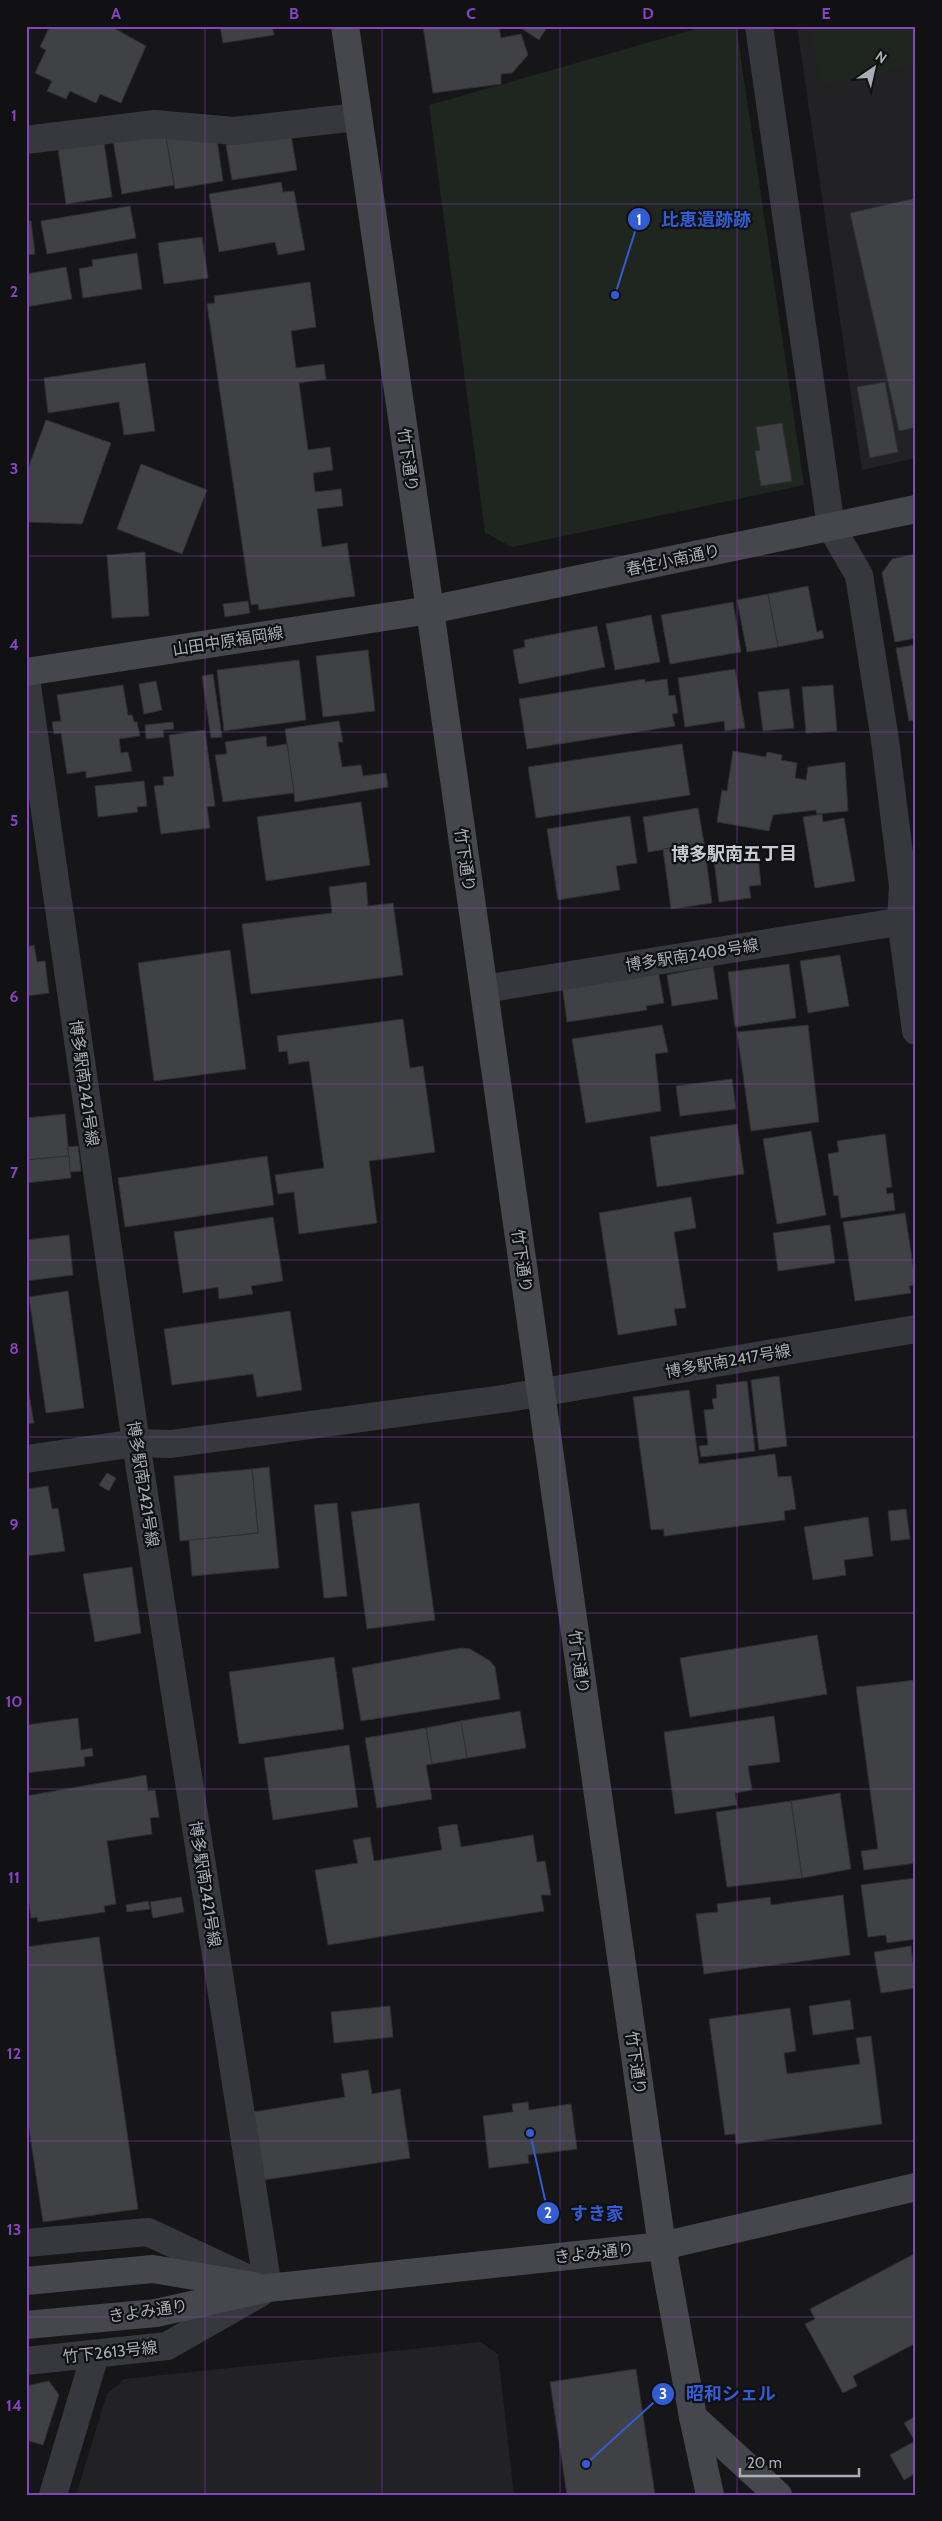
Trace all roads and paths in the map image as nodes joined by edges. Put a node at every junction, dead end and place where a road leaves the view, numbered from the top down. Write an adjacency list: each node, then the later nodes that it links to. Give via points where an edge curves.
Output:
1 (345, 26): 3 (street, 竹下通り)
2 (759, 26): 6 (street)
3 (357, 117): 4 (street, via 234,131 155,124); 7 (street, 竹下通り)
4 (26, 140)
5 (916, 509): 6 (street, 春住小南通り)
6 (831, 527): 7 (street, 春住小南通り); 10 (street, via 859,575 885,740)
7 (430, 610): 8 (street, 山田中原福岡線); 11 (street, 竹下通り)
8 (26, 672)
9 (26, 679): 15 (street, 博多駅南2421号線)
10 (908, 920): 11 (street, 博多駅南2408号線); 12 (street)
11 (484, 989): 14 (street, 竹下通り)
12 (916, 1031)
13 (916, 1329): 14 (street, 博多駅南2417号線)
14 (541, 1392): 15 (street, 博多駅南2417号線, via 171,1444); 19 (street, 竹下通り)
15 (136, 1443): 16 (street, 博多駅南2417号線); 21 (street, 博多駅南2421号線)
16 (26, 1459)
17 (916, 2187): 19 (street, きよみ通り)
18 (26, 2242): 21 (street, via 148,2232)
19 (662, 2246): 21 (street, きよみ通り); 25 (street, 竹下通り)
20 (26, 2281): 21 (street, きよみ通り, via 153,2269)
21 (268, 2288): 22 (street, きよみ通り, via 156,2313); 23 (street, 竹下2613号線, via 167,2346)
22 (26, 2325)
23 (95, 2355): 24 (street, 竹下2613号線); 26 (street)
24 (26, 2361)
25 (693, 2417): 27 (street, 竹下通り); 28 (street)
26 (53, 2495)
27 (710, 2495)
28 (778, 2495)

